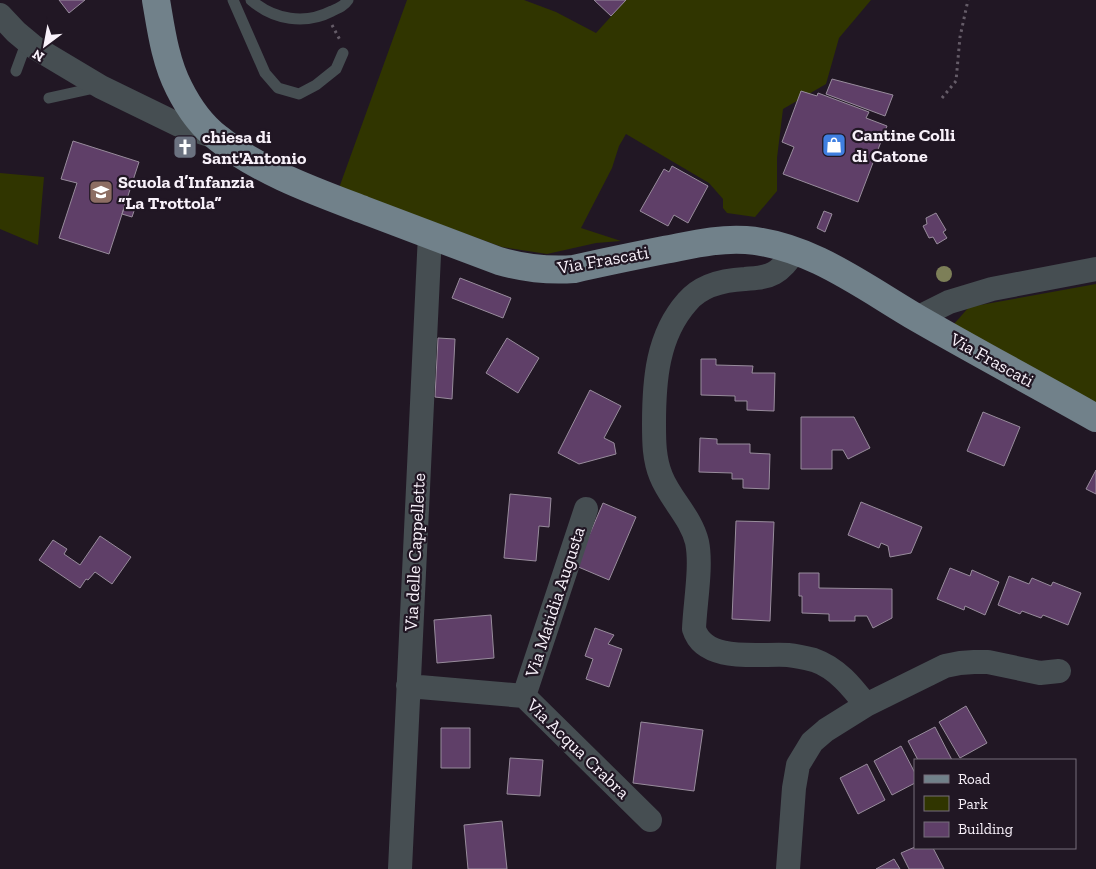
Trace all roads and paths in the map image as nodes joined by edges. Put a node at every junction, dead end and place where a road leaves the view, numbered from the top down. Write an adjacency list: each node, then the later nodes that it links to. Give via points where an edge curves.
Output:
1 (156, 0): 14 (main road, Via Frascati, via 174,78 191,107)
2 (233, 0): 9 (lane, via 265,73 278,88 300,94 316,85 336,68)
3 (251, 0): 4 (lane, via 281,18 308,20 345,5)
4 (348, 0)
5 (968, 0): 13 (path, via 956,81)
6 (0, 15): 8 (street)
7 (334, 29): 9 (path)
8 (27, 41): 10 (lane); 11 (street)
9 (342, 47)
10 (16, 71)
11 (101, 87): 12 (lane); 14 (street, via 179,125)
12 (49, 98)
13 (942, 98)
14 (216, 137): 15 (main road, Via Frascati, via 295,182)
15 (430, 234): 16 (main road, Via Frascati, via 499,261 546,269 574,268 720,241 746,240); 22 (street, Via delle Cappellette)
16 (795, 251): 18 (main road, Via Frascati, via 850,277); 24 (street, via 774,273 717,284 695,294 682,309 670,329 658,362 654,403 655,454 664,484 683,511 697,541 694,629 701,641 728,654 789,655 814,660 840,676)
17 (1096, 269): 18 (street, via 992,289 958,299)
18 (917, 318): 19 (main road, Via Frascati)
19 (1096, 418)
20 (586, 509): 23 (street, Via Matidia Augusta)
21 (1059, 671): 24 (street, via 1040,673 988,662 960,662 945,666)
22 (408, 686): 23 (street, Via Acqua Crabra); 26 (street, Via delle Cappellette)
23 (524, 696): 25 (street, Via Acqua Crabra)
24 (866, 705): 27 (street, via 819,736 802,756 794,788)
25 (650, 820)
26 (400, 869)
27 (788, 869)

